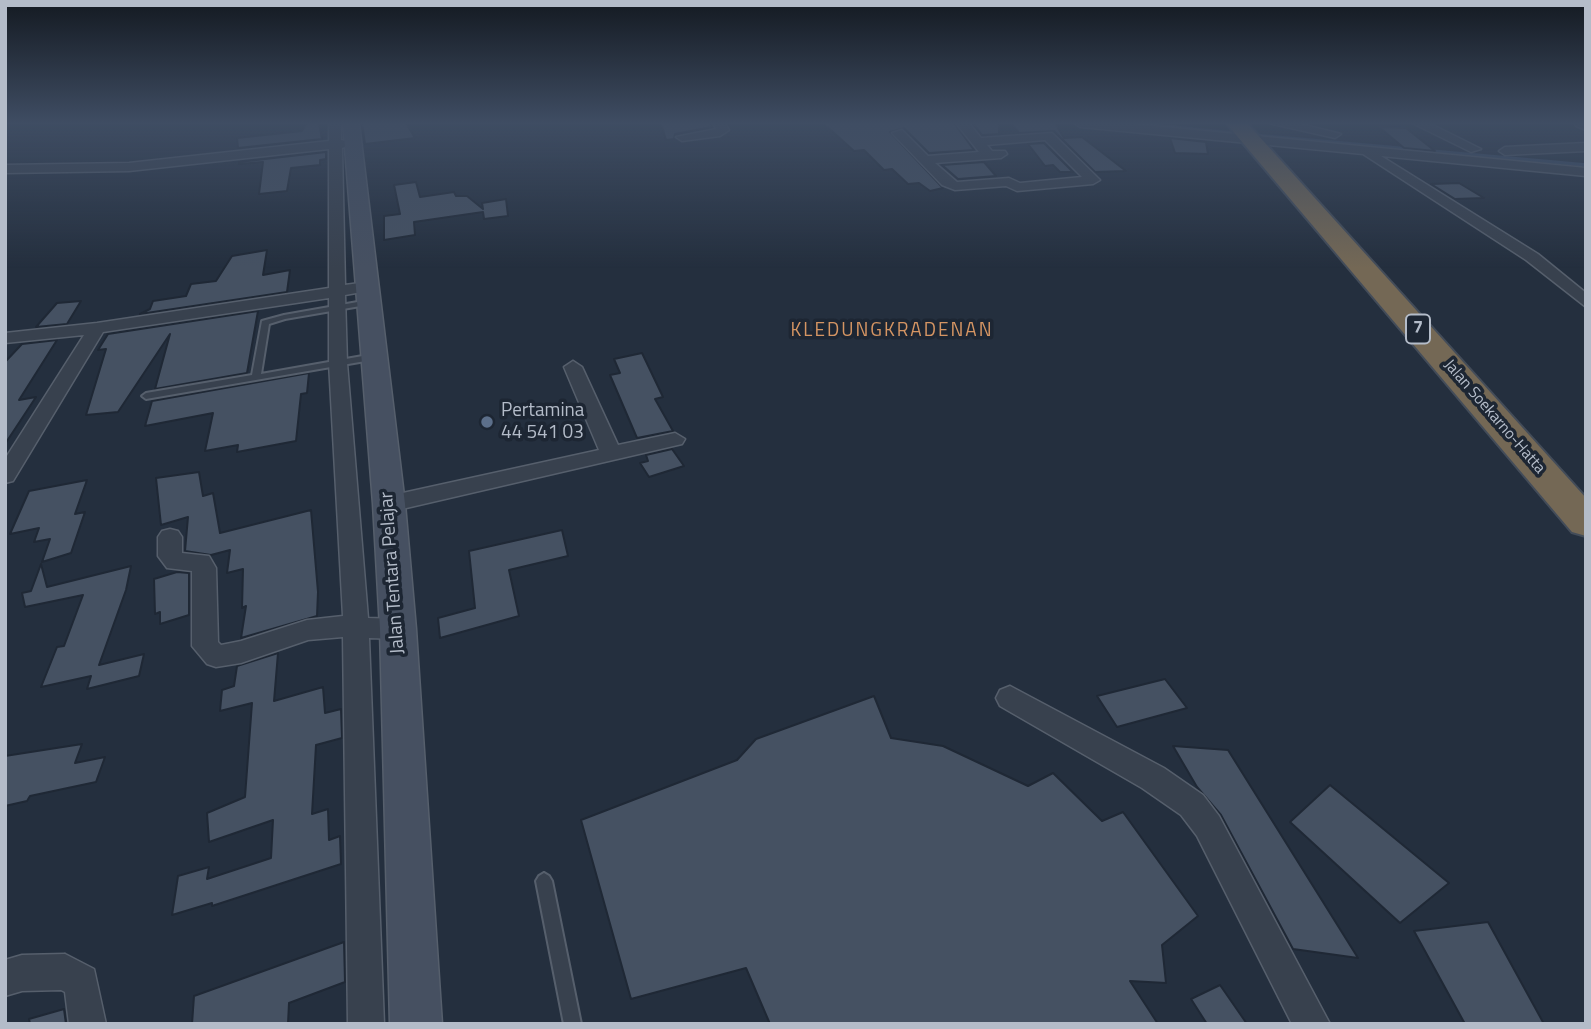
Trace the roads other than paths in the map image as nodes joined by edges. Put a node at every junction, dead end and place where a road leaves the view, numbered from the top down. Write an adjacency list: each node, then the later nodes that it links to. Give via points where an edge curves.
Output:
1 (345, 171): 8 (main road, Jalan Tentara Pelajar)
2 (936, 171): 7 (street, via 956,186)
3 (1000, 171): 7 (street)
4 (1083, 171): 7 (street, via 1093,180 1017,187)
5 (1285, 171): 21 (highway, Jalan Soekarno-Hatta / 7)
6 (1395, 171): 9 (street, via 1532,257)
7 (1009, 182)
8 (353, 297): 10 (street); 12 (main road, Jalan Tentara Pelajar); 13 (street); 15 (lane, via 265,323)
9 (1586, 302)
10 (97, 328): 11 (street); 19 (street)
11 (5, 338)
12 (374, 357): 13 (lane); 20 (main road, Jalan Tentara Pelajar)
13 (338, 363): 15 (lane); 23 (street)
14 (573, 367): 18 (street)
15 (257, 378): 16 (lane)
16 (146, 396)
17 (675, 439): 18 (street)
18 (611, 453): 20 (street)
19 (5, 476)
20 (389, 504): 24 (main road, Jalan Tentara Pelajar)
21 (1586, 523)
22 (170, 537): 23 (street, via 170,556 176,562 200,562 204,568 205,646 216,656 307,629)
23 (356, 626): 24 (street); 29 (street)
24 (398, 629): 30 (main road, Jalan Tentara Pelajar)
25 (1010, 698): 32 (street, via 1153,778 1192,805 1208,826)
26 (544, 881): 31 (lane)
27 (5, 978): 28 (street, via 65,972 81,982)
28 (88, 1024)
29 (366, 1024)
30 (415, 1024)
31 (573, 1024)
32 (1312, 1024)

